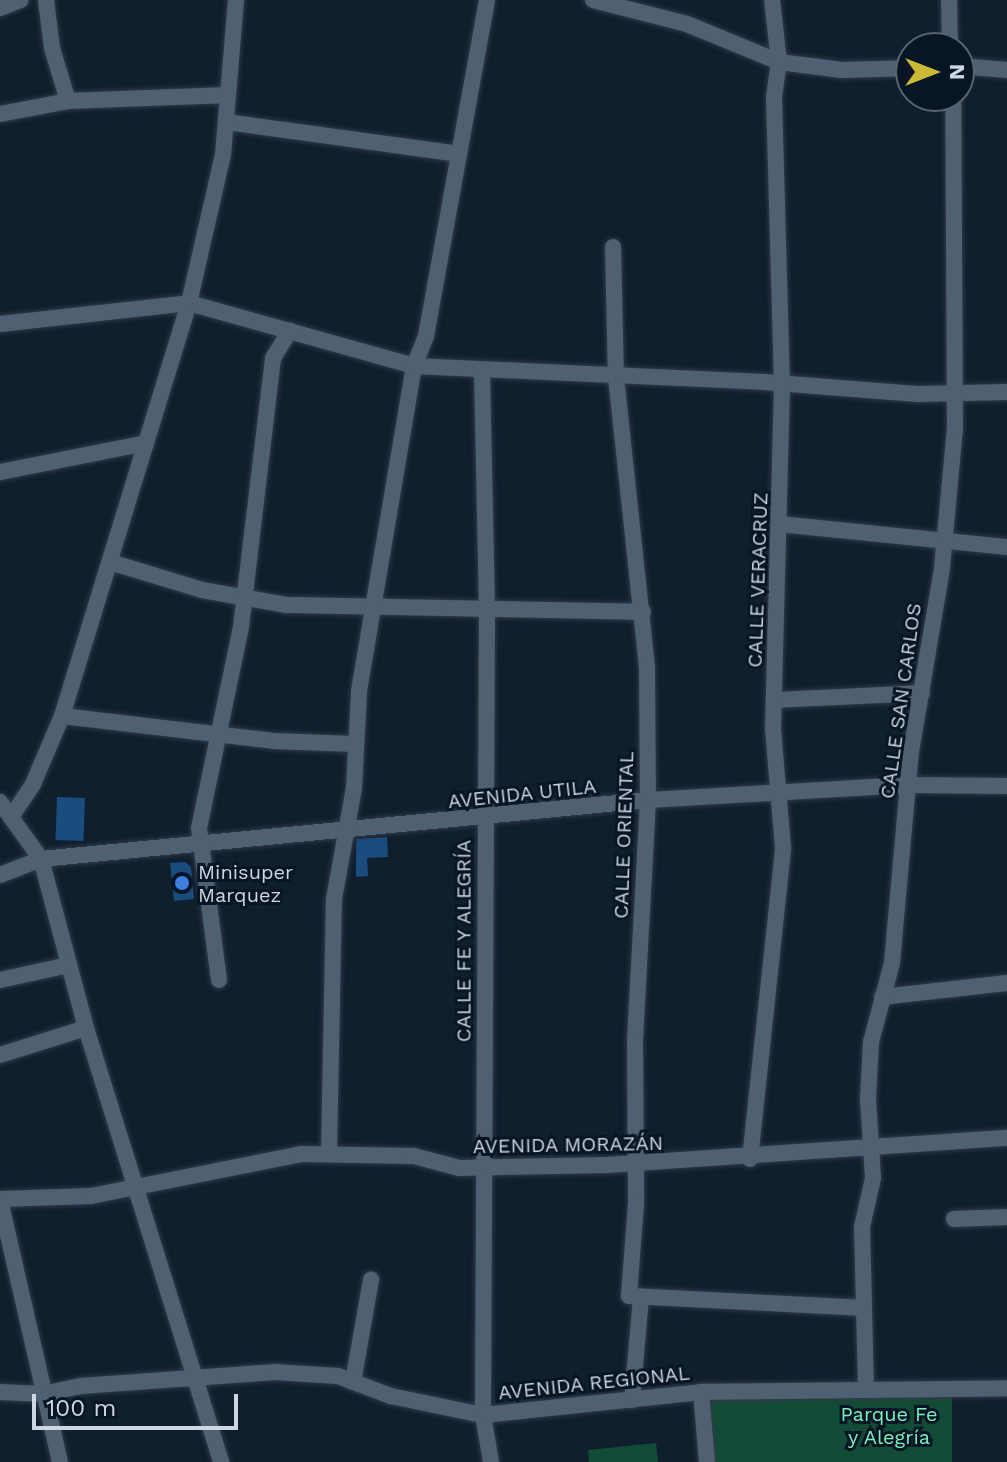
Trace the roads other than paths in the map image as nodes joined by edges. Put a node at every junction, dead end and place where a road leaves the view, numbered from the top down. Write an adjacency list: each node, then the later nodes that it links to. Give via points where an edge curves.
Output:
1 (21, 0): 8 (street)
2 (46, 0): 15 (street, via 52,48)
3 (236, 0): 14 (street)
4 (487, 0): 19 (street)
5 (593, 0): 10 (street, via 687,24)
6 (772, 0): 10 (street, CALLE VERACRUZ)
7 (949, 0): 9 (street)
8 (0, 8)
9 (950, 32)
10 (779, 62): 12 (street, via 842,70); 27 (street, CALLE VERACRUZ, via 774,97)
11 (975, 67): 13 (street)
12 (895, 68)
13 (1007, 70)
14 (228, 95): 15 (street); 18 (street)
15 (68, 101): 17 (street)
16 (953, 112): 29 (street, CALLE SAN CARLOS)
17 (0, 114)
18 (226, 122): 19 (street); 21 (street, via 211,219)
19 (459, 154): 24 (street, via 426,336)
20 (613, 247): 26 (street, CALLE ORIENTAL)
21 (189, 303): 22 (street); 23 (street); 30 (street)
22 (0, 324)
23 (290, 331): 24 (street); 36 (street, via 273,358 266,397)
24 (414, 366): 25 (street); 37 (street)
25 (482, 371): 26 (street); 38 (street, CALLE FE Y ALEGRÍA)
26 (616, 377): 27 (street); 39 (street, CALLE ORIENTAL)
27 (782, 384): 29 (street); 32 (street, CALLE VERACRUZ)
28 (1007, 392): 29 (street)
29 (956, 393): 33 (street, CALLE SAN CARLOS)
30 (146, 443): 31 (street); 35 (street)
31 (0, 472)
32 (780, 524): 33 (street); 41 (street, CALLE VERACRUZ)
33 (944, 542): 34 (street); 40 (street, CALLE SAN CARLOS)
34 (1007, 547)
35 (110, 562): 36 (street); 42 (street)
36 (244, 597): 37 (street); 43 (street)
37 (374, 611): 38 (street); 44 (street)
38 (487, 612): 39 (street); 51 (street, CALLE FE Y ALEGRÍA)
39 (643, 612): 48 (street, CALLE ORIENTAL)
40 (922, 693): 41 (street); 45 (street, CALLE SAN CARLOS)
41 (774, 700): 47 (street, CALLE VERACRUZ)
42 (62, 716): 43 (street); 50 (street, via 33,784)
43 (221, 736): 44 (street); 53 (street, via 199,828)
44 (354, 744): 52 (street, via 354,788)
45 (908, 785): 46 (street, AVENIDA UTILA); 47 (street, AVENIDA UTILA); 60 (street, CALLE SAN CARLOS, via 892,963)
46 (1007, 786)
47 (775, 793): 48 (street, AVENIDA UTILA); 66 (street, CALLE VERACRUZ, via 783,848)
48 (648, 800): 51 (street, AVENIDA UTILA); 67 (street, CALLE ORIENTAL, via 635,1042)
49 (0, 802): 50 (street)
50 (11, 817): 54 (street)
51 (483, 820): 52 (street, AVENIDA UTILA); 68 (street, CALLE FE Y ALEGRÍA)
52 (345, 830): 53 (street, AVENIDA UTILA); 65 (street, via 334,899)
53 (202, 847): 54 (street, AVENIDA UTILA); 58 (street)
54 (41, 859): 55 (street, AVENIDA UTILA); 56 (street)
55 (0, 875)
56 (69, 965): 57 (street); 61 (street)
57 (0, 980)
58 (219, 980)
59 (1007, 983): 60 (street)
60 (882, 997): 64 (street, CALLE SAN CARLOS, via 871,1042)
61 (86, 1028): 62 (street); 69 (street)
62 (0, 1055)
63 (1007, 1138): 64 (street, AVENIDA MORAZÁN)
64 (871, 1150): 66 (street, AVENIDA MORAZÁN); 75 (street, CALLE SAN CARLOS, via 873,1178 862,1227)
65 (329, 1154): 68 (street, AVENIDA MORAZÁN, via 414,1156 459,1168); 69 (street, AVENIDA MORAZÁN, via 301,1154)
66 (750, 1159): 67 (street, AVENIDA MORAZÁN)
67 (637, 1164): 68 (street, AVENIDA MORAZÁN); 74 (street, CALLE ORIENTAL)
68 (486, 1167): 84 (street, CALLE FE Y ALEGRÍA)
69 (134, 1188): 70 (street, AVENIDA MORAZÁN, via 91,1196); 76 (street)
70 (0, 1200): 82 (street)
71 (1007, 1217): 72 (street)
72 (954, 1219)
73 (371, 1280): 77 (street)
74 (635, 1296): 75 (street); 83 (street, CALLE ORIENTAL)
75 (862, 1308): 79 (street, CALLE SAN CARLOS)
76 (192, 1378): 77 (street, AVENIDA REGIONAL, via 275,1372); 82 (street, AVENIDA REGIONAL); 86 (street)
77 (353, 1382): 84 (street, AVENIDA REGIONAL, via 391,1396)
78 (1007, 1388): 79 (street, AVENIDA REGIONAL)
79 (866, 1389): 81 (street, AVENIDA REGIONAL)
80 (0, 1392): 82 (street, AVENIDA REGIONAL)
81 (701, 1392): 83 (street, AVENIDA REGIONAL); 88 (street)
82 (43, 1394): 85 (street)
83 (632, 1400): 84 (street, AVENIDA REGIONAL)
84 (483, 1415): 87 (street, CALLE FE Y ALEGRÍA)
85 (60, 1462)
86 (221, 1462)
87 (491, 1462)
88 (707, 1462)

